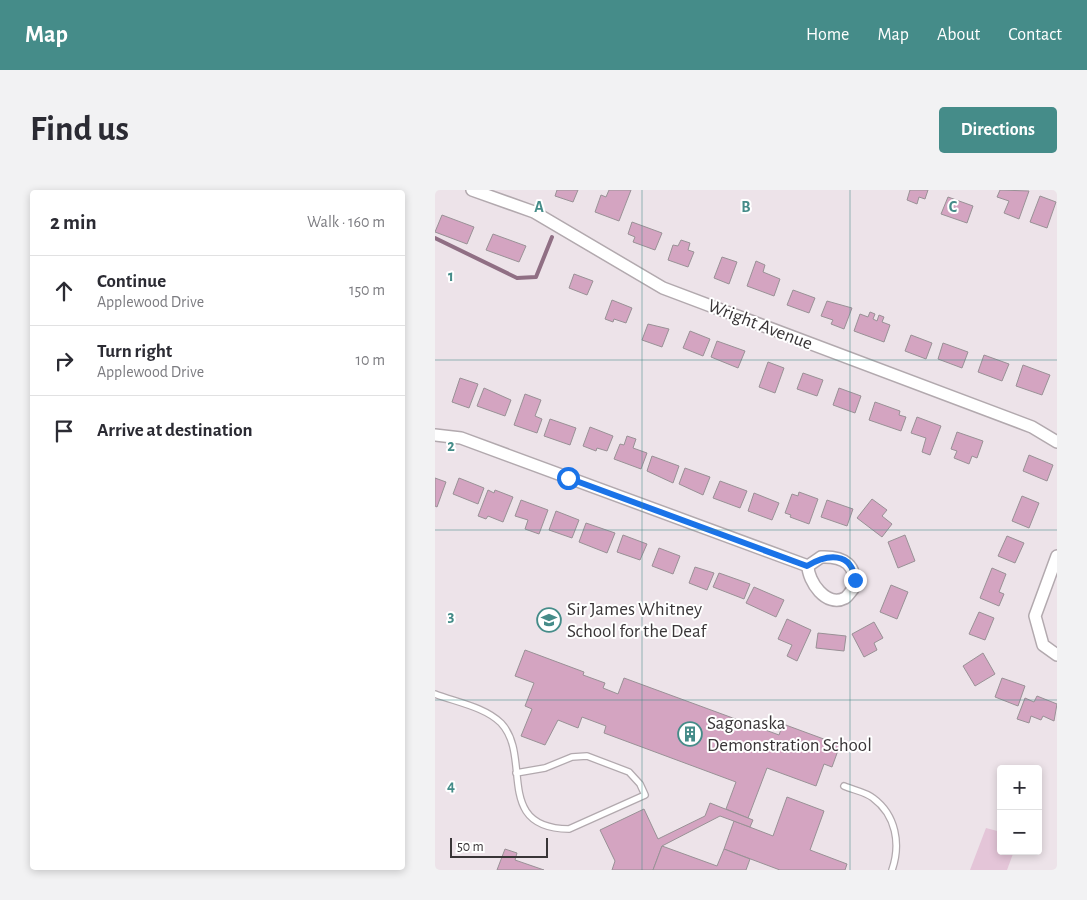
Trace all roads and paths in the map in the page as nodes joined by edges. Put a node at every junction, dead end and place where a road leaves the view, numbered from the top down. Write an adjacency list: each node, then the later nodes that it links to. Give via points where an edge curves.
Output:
1 (472, 190): 3 (street, Wright Avenue, via 534,212 663,288 1032,427)
2 (435, 435): 5 (street, via 461,438)
3 (1057, 442)
4 (1057, 556): 6 (street, via 1035,616 1043,645)
5 (807, 566): 5 (street, via 813,584 827,597 835,600 844,598 853,589 854,571 841,558 821,557)
6 (1057, 655)
7 (435, 694): 8 (lane, via 489,714 502,724 510,738)
8 (516, 773): 8 (lane, via 524,809 538,821 559,829 578,826 645,795 629,772 587,756 572,757 545,768)
9 (844, 786): 10 (lane, via 872,797 890,814 896,835)
10 (892, 870)

